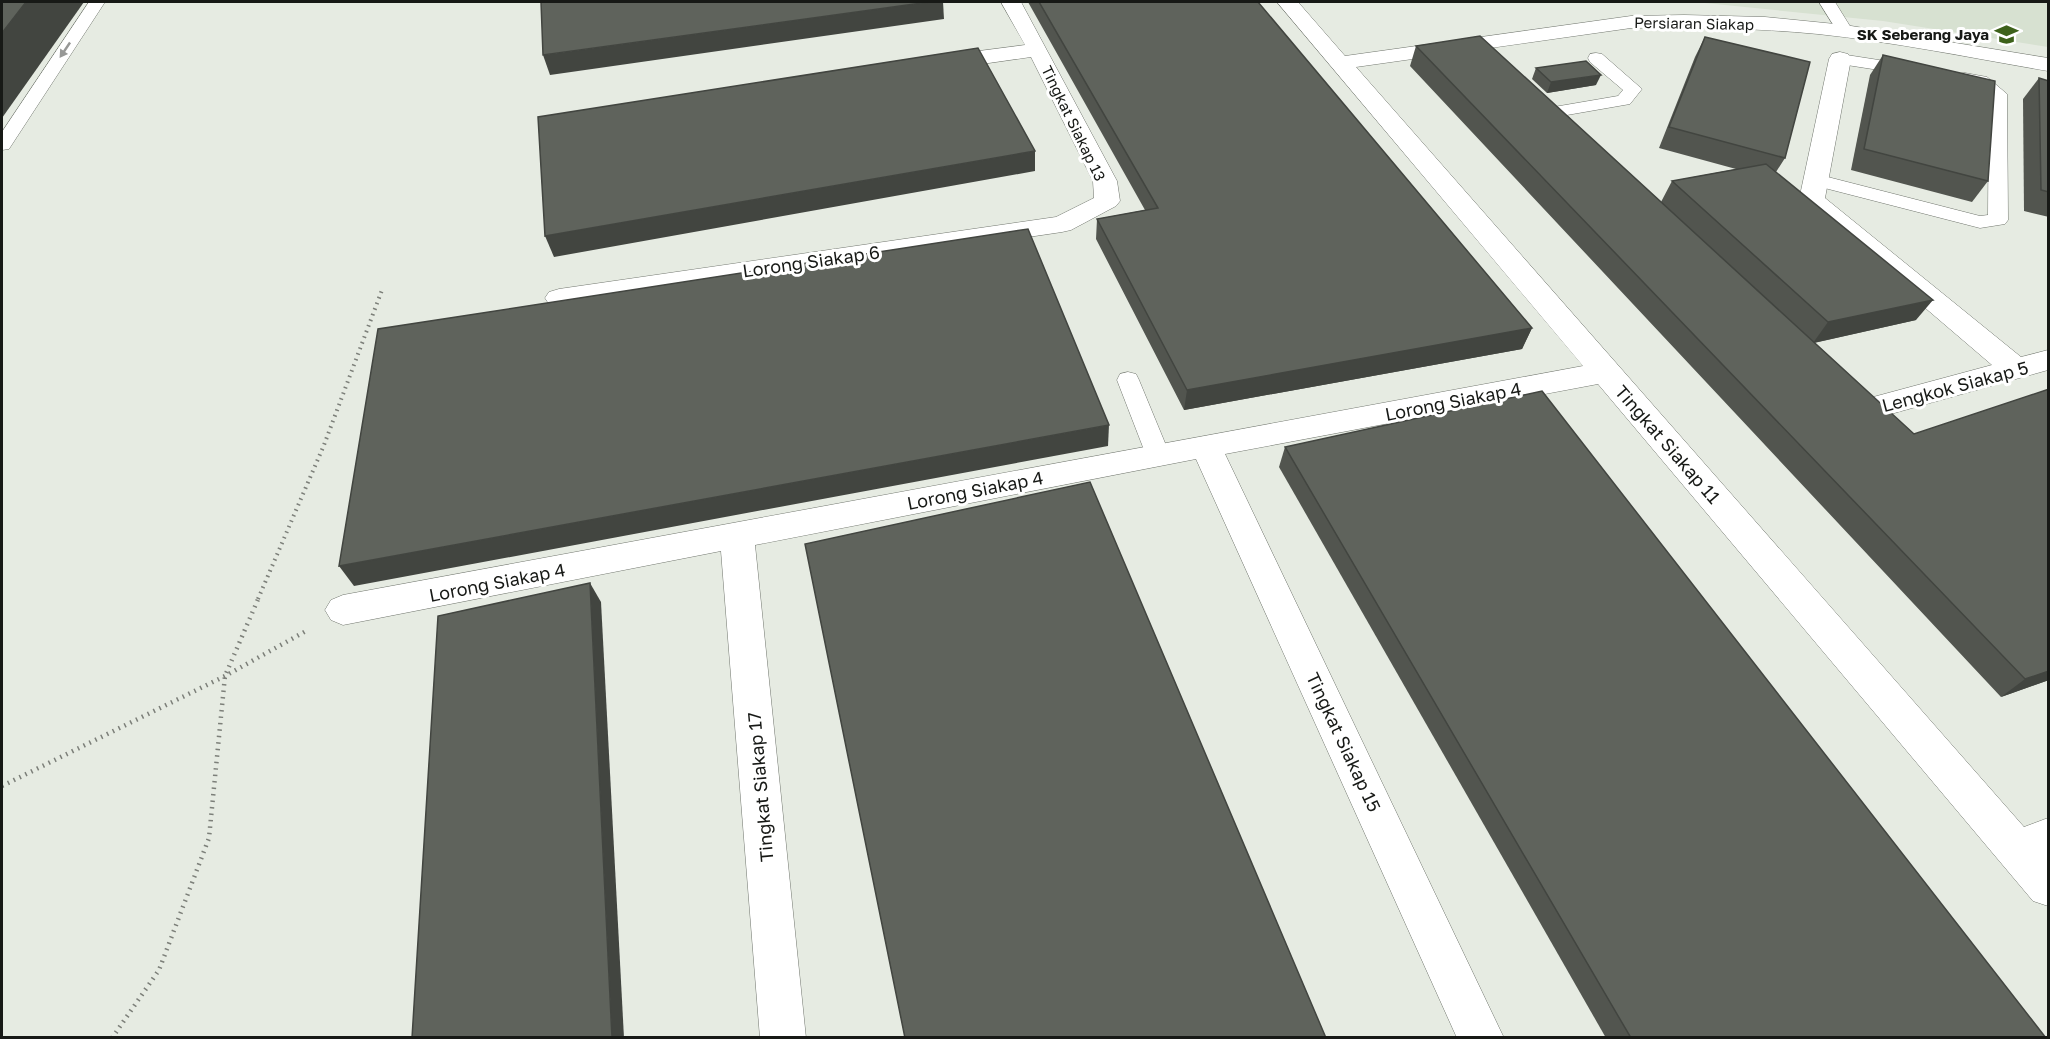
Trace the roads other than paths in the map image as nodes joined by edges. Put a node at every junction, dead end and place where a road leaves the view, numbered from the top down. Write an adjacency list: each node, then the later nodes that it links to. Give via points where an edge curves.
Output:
1 (97, 2): 14 (lane, one-way to 14)
2 (1011, 2): 8 (street, Tingkat Siakap 13)
3 (1287, 2): 11 (street, Tingkat Siakap 11)
4 (1605, 2): 6 (street)
5 (1827, 2): 7 (lane)
6 (1631, 22): 7 (street, Persiaran Siakap, via 1736,22); 11 (street, Persiaran Siakap)
7 (1845, 32): 12 (street, Persiaran Siakap)
8 (1038, 50): 13 (street); 17 (street, Tingkat Siakap 13, via 1105,181 1107,201)
9 (1596, 58): 15 (lane, via 1633,89 1624,100 1554,112)
10 (1840, 59): 16 (street); 16 (lane, via 1981,81 1998,94 1998,220 1980,222)
11 (1340, 63): 21 (street, Tingkat Siakap 11)
12 (2049, 64)
13 (922, 66)
14 (2, 145)
15 (1588, 145)
16 (1816, 180): 20 (street, via 1812,200)
17 (1062, 224): 18 (street, Lorong Siakap 6)
18 (559, 298)
19 (2049, 360): 20 (street, Lengkok Siakap 5)
20 (2016, 369): 23 (street, Lengkok Siakap 5)
21 (1607, 372): 24 (street, Lorong Siakap 4); 28 (street, Tingkat Siakap 11)
22 (1128, 381): 25 (lane)
23 (1853, 403)
24 (1206, 447): 25 (street, Lorong Siakap 4); 31 (street, Tingkat Siakap 15)
25 (1158, 455): 26 (street, Lorong Siakap 4)
26 (737, 537): 27 (street, Lorong Siakap 4); 30 (street, Tingkat Siakap 17)
27 (343, 610)
28 (2033, 843): 29 (street, Tingkat Siakap 11)
29 (2049, 886)
30 (783, 1038)
31 (1481, 1038)

